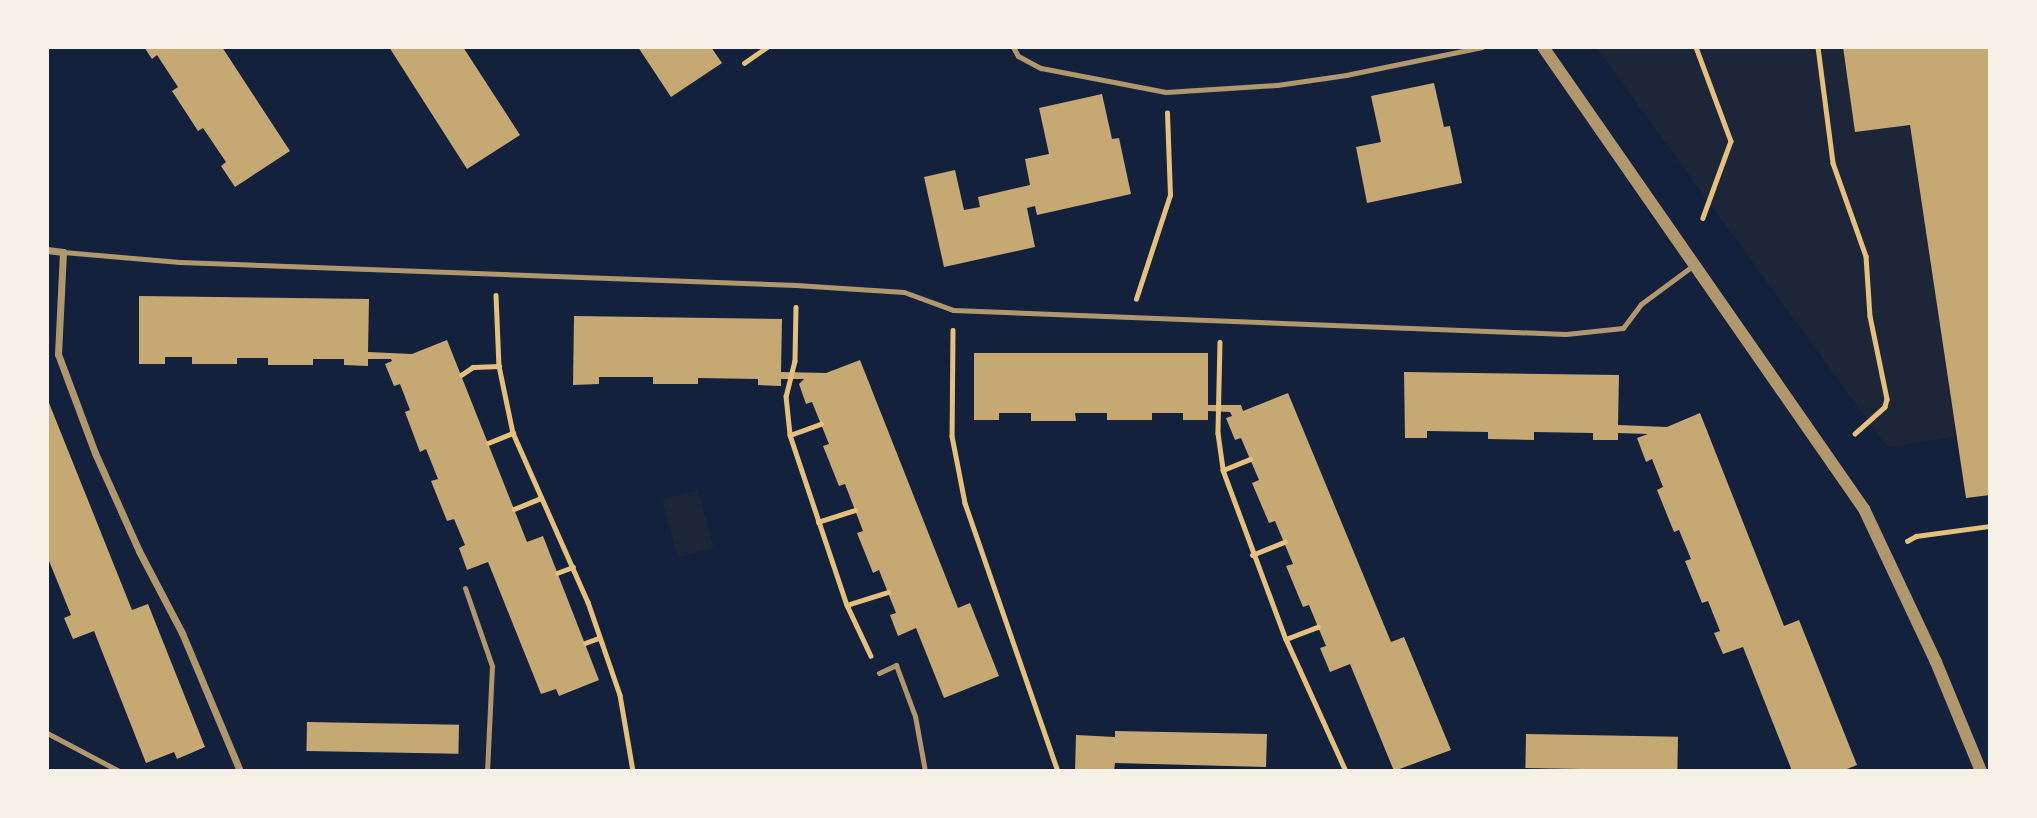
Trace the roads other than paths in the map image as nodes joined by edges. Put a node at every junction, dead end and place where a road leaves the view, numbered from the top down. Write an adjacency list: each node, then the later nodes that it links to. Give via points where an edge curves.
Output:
1 (1013, 47): 2 (lane, via 1018,56 1041,68 1166,92 1323,78)
2 (1482, 47)
3 (1543, 47): 6 (street)
4 (47, 250): 5 (street)
5 (63, 252): 6 (lane, via 180,262 904,292 953,310 1566,334 1623,328 1641,304); 11 (street, via 58,354 95,453 139,551 183,633)
6 (1695, 264): 14 (street, via 1864,509)
7 (465, 588): 12 (lane, via 492,666)
8 (879, 673): 13 (lane, via 896,665 915,716)
9 (47, 733): 10 (lane)
10 (119, 771)
11 (240, 771)
12 (487, 771)
13 (925, 771)
14 (1981, 771)

